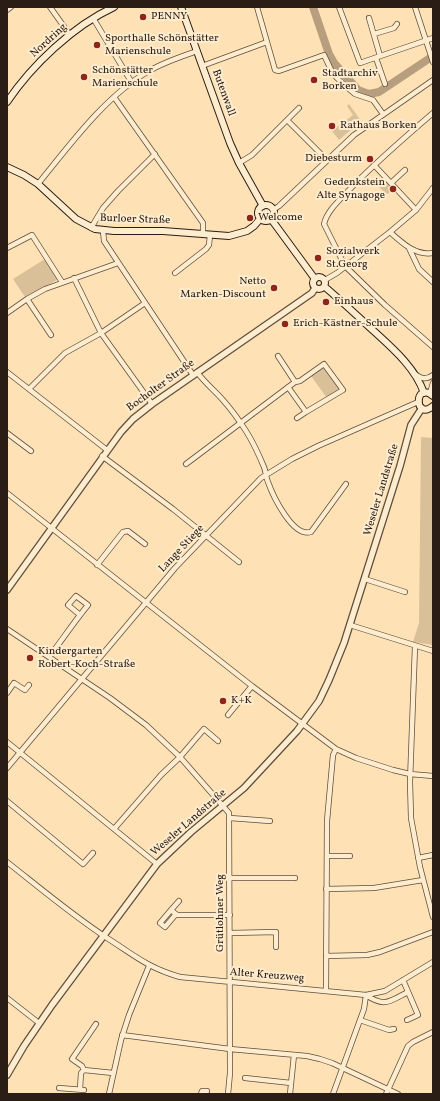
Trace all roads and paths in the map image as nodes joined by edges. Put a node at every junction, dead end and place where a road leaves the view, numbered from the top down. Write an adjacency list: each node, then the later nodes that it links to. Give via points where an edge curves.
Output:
1 (11, 7): 8 (street)
2 (50, 7): 13 (street)
3 (114, 7): 9 (main road, Nordring)
4 (181, 7): 17 (main road, Butenwall)
5 (257, 7): 16 (street)
6 (339, 7): 18 (street, via 360,63)
7 (414, 7): 15 (street)
8 (7, 10)
9 (93, 18): 13 (main road, Nordring); 22 (street)
10 (369, 18): 12 (street)
11 (397, 24): 12 (street, via 394,28)
12 (374, 34): 18 (street)
13 (70, 35): 25 (main road, Nordring, via 27,75)
14 (433, 38): 15 (street)
15 (426, 41): 18 (street); 19 (street)
16 (267, 42): 20 (street); 28 (street, via 275,70 279,71 324,55 333,74 354,94 373,100)
17 (197, 51): 20 (main road, Butenwall); 22 (street, via 164,63)
18 (378, 57): 23 (street)
19 (433, 62)
20 (202, 66): 32 (main road, Butenwall)
21 (433, 80): 28 (street)
22 (132, 83): 24 (street)
23 (385, 84)
24 (114, 97): 30 (street); 37 (street)
25 (7, 102)
26 (299, 108): 29 (street)
27 (433, 113): 33 (street)
28 (383, 114): 31 (street, via 354,135)
29 (288, 121): 31 (street); 32 (street, via 252,155)
30 (155, 154): 44 (street, via 103,208); 47 (street, via 203,223)
31 (327, 160): 40 (street)
32 (239, 163): 39 (main road, Butenwall)
33 (374, 165): 36 (street); 53 (street, via 338,201 325,220 324,224)
34 (7, 167): 37 (main road, Burloer Straße)
35 (405, 170): 36 (street)
36 (391, 183): 41 (street)
37 (38, 184): 44 (main road, Burloer Straße, via 76,219)
38 (433, 188): 41 (street)
39 (263, 206): 40 (main road, via 269,206); 42 (main road, via 258,212)
40 (273, 210): 43 (main road)
41 (416, 210): 46 (street)
42 (260, 219): 43 (main road); 48 (main road, Burloer Straße, via 254,226 239,234)
43 (271, 219): 56 (main road)
44 (91, 228): 45 (main road, Burloer Straße)
45 (104, 231): 47 (main road, Burloer Straße); 52 (street, via 104,241)
46 (390, 232): 50 (street); 53 (street)
47 (203, 234): 48 (main road, Burloer Straße)
48 (210, 235): 54 (street, via 206,249)
49 (8, 246): 57 (street, via 32,235)
50 (409, 248): 51 (street); 58 (street, via 419,269)
51 (433, 254)
52 (118, 263): 55 (street); 62 (street)
53 (346, 266): 59 (street); 66 (street)
54 (175, 273)
55 (74, 278): 57 (street); 64 (street)
56 (315, 279): 59 (main road, via 320,277); 60 (main road)
57 (62, 282): 61 (street)
58 (433, 282)
59 (325, 284): 60 (main road, via 320,290); 70 (main road)
60 (315, 288): 69 (street, Bocholter Straße)
61 (27, 299): 63 (street); 65 (street)
62 (145, 303): 64 (street); 69 (street)
63 (7, 313)
64 (101, 333): 75 (street, via 65,354); 78 (street)
65 (52, 335)
66 (433, 347)
67 (278, 356): 72 (street)
68 (7, 372): 75 (street)
69 (195, 373): 78 (street, Bocholter Straße); 83 (street, via 224,401)
70 (415, 374): 71 (street, via 424,379); 76 (main road)
71 (433, 375)
72 (295, 382): 74 (street); 81 (street, via 324,364 343,390)
73 (433, 383): 76 (street)
74 (288, 387): 81 (street); 83 (street)
75 (29, 389): 85 (street)
76 (429, 394): 77 (main road, via 419,396)
77 (418, 402): 80 (main road); 89 (street, Lange Stiege, via 318,446)
78 (152, 404): 85 (street, Bocholter Straße, via 126,425)
79 (433, 406): 80 (main road, via 428,409)
80 (422, 408): 97 (street, Weseler Landstraße, via 411,425)
81 (306, 412): 82 (street)
82 (297, 418)
83 (240, 422): 88 (street); 89 (street, via 253,443)
84 (7, 433): 86 (street)
85 (107, 450): 87 (street, Bocholter Straße)
86 (31, 451)
87 (102, 456): 92 (street, Bocholter Straße); 93 (street)
88 (186, 464)
89 (266, 474): 90 (street, via 275,499 286,517 307,533 315,528); 93 (street, Lange Stiege)
90 (346, 484)
91 (7, 493): 92 (street)
92 (50, 528): 96 (street); 98 (street, Bocholter Straße)
93 (206, 536): 95 (street); 100 (street, Lange Stiege)
94 (145, 544): 96 (street, via 128,531 123,532)
95 (239, 562)
96 (97, 565): 100 (street)
97 (365, 579): 99 (street); 102 (street, Weseler Landstraße)
98 (7, 590)
99 (405, 592)
100 (146, 603): 107 (street, Lange Stiege); 109 (street)
101 (80, 615): 106 (street)
102 (350, 625): 104 (street); 112 (street, Weseler Landstraße, via 329,680)
103 (7, 629): 106 (street, Grütlohner Weg)
104 (415, 646): 105 (street); 119 (street)
105 (433, 651)
106 (49, 658): 107 (street, Grütlohner Weg)
107 (82, 679): 116 (street, Lange Stiege); 117 (street, Grütlohner Weg, via 146,725)
108 (29, 684): 110 (street, via 25,690 14,683)
109 (252, 686): 111 (street); 112 (street)
110 (7, 693)
111 (228, 715)
112 (302, 724): 115 (street); 122 (street, Weseler Landstraße, via 244,788)
113 (218, 741): 117 (street, via 204,729)
114 (7, 742): 116 (street)
115 (336, 749): 119 (street, via 356,758); 128 (street, via 333,755 327,815)
116 (21, 752): 118 (street, Lange Stiege); 125 (street)
117 (180, 757): 122 (street, Grütlohner Weg); 125 (street)
118 (7, 768)
119 (410, 774): 120 (street); 130 (street, via 411,818)
120 (433, 776)
121 (7, 801): 126 (street, via 83,864)
122 (224, 805): 123 (street, Grütlohner Weg, via 230,813); 132 (street, Weseler Landstraße)
123 (230, 818): 124 (street); 133 (street, Grütlohner Weg)
124 (270, 821)
125 (114, 829): 132 (street)
126 (93, 853)
127 (433, 855): 130 (street)
128 (326, 856): 129 (street); 136 (street)
129 (350, 856)
130 (418, 858): 135 (street)
131 (7, 862): 144 (street, Alter Kreuzweg)
132 (156, 864): 144 (street, Weseler Landstraße)
133 (230, 878): 134 (street); 140 (street, Grütlohner Weg)
134 (295, 878)
135 (423, 880): 136 (street, via 374,888); 141 (street)
136 (326, 889): 146 (street)
137 (179, 901): 138 (street)
138 (171, 910): 139 (street); 139 (street, via 160,923 165,927)
139 (176, 914): 140 (street)
140 (230, 915): 143 (street, Grütlohner Weg)
141 (433, 917)
142 (433, 932): 146 (street, via 380,952)
143 (230, 933): 145 (street, via 276,932); 150 (street, Grütlohner Weg)
144 (103, 935): 148 (street, Alter Kreuzweg); 157 (street, Weseler Landstraße)
145 (276, 946)
146 (326, 956): 151 (street)
147 (433, 962): 149 (street, Alter Kreuzweg)
148 (149, 966): 150 (street, Alter Kreuzweg, via 180,977); 161 (street)
149 (403, 980): 152 (street); 153 (street, Alter Kreuzweg, via 385,990)
150 (230, 982): 151 (street, Alter Kreuzweg); 162 (street, Grütlohner Weg)
151 (326, 991): 153 (street, Alter Kreuzweg)
152 (408, 992): 153 (street, via 380,1003); 156 (street, via 418,1015)
153 (366, 995): 155 (street)
154 (7, 998): 157 (street)
155 (360, 1020): 159 (street); 164 (street)
156 (407, 1020)
157 (39, 1023): 167 (street, Weseler Landstraße)
158 (96, 1024): 165 (street, via 72,1059)
159 (394, 1030)
160 (433, 1032): 172 (street, via 408,1046)
161 (122, 1035): 162 (street); 166 (street)
162 (230, 1049): 163 (street); 175 (street, Grütlohner Weg)
163 (294, 1054): 164 (street, via 320,1059); 169 (street)
164 (342, 1068): 172 (street); 177 (street)
165 (84, 1070): 166 (street); 170 (street, via 81,1073 82,1090)
166 (113, 1073): 173 (street)
167 (7, 1075)
168 (245, 1078): 169 (street)
169 (291, 1083): 176 (street)
170 (59, 1088)
171 (207, 1092): 174 (street, via 202,1091)
172 (387, 1092): 178 (street)
173 (109, 1094)
174 (201, 1094)
175 (228, 1094)
176 (290, 1094)
177 (333, 1094)
178 (398, 1094)

